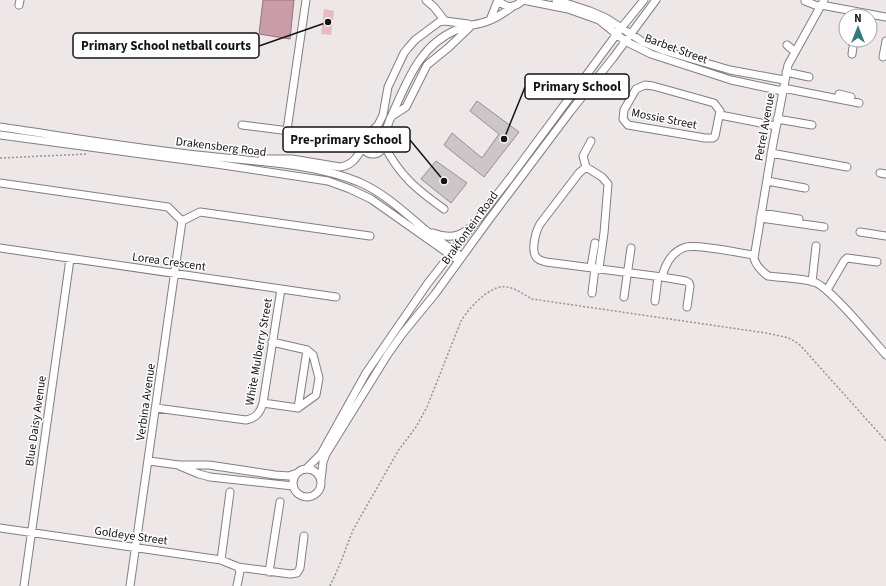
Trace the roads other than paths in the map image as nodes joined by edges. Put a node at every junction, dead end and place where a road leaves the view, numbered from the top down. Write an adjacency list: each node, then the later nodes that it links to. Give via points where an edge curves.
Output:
1 (306, 0): 37 (street)
2 (426, 0): 13 (street)
3 (498, 0): 10 (street, via 504,6); 12 (street)
4 (523, 0): 10 (street); 17 (street, Barbet Street, via 548,4 589,16 603,23)
5 (556, 0): 15 (street, Barbet Street, via 590,11)
6 (644, 0): 15 (street, Brakfontein Road)
7 (656, 0): 16 (street, Brakfontein Road)
8 (805, 1): 9 (street)
9 (821, 4): 11 (street); 22 (street, Petrel Avenue)
10 (512, 7): 12 (street)
11 (838, 9)
12 (490, 20): 14 (street)
13 (445, 21): 14 (street); 38 (street, via 436,24 415,40 404,53 388,87 383,115)
14 (475, 24): 32 (street, via 426,65 406,107); 32 (street, via 455,30 427,50 414,68)
15 (622, 28): 16 (street, Barbet Street); 17 (street, Brakfontein Road)
16 (630, 34): 18 (street, Brakfontein Road); 25 (street, Barbet Street, via 665,51)
17 (617, 35): 18 (street, Barbet Street); 55 (street, Brakfontein Road)
18 (625, 41): 27 (street, Barbet Street, via 651,54); 70 (street, Brakfontein Road)
19 (886, 41): 24 (street)
20 (787, 45): 22 (street)
21 (853, 48): 23 (street)
22 (794, 51): 28 (street, Petrel Avenue)
23 (852, 54)
24 (883, 57)
25 (739, 72): 27 (street); 28 (street, Barbet Street)
26 (809, 77): 28 (street)
27 (736, 81): 28 (street, Barbet Street)
28 (784, 83): 29 (street); 30 (street); 33 (street, Petrel Avenue)
29 (851, 97)
30 (859, 103)
31 (720, 115): 31 (street, Mossie Street, via 714,103 645,85 636,89 622,115 628,125 710,138 715,136); 33 (street)
32 (390, 119): 41 (street)
33 (777, 122): 35 (street); 43 (street, Petrel Avenue)
34 (242, 125): 37 (street)
35 (812, 126)
36 (0, 127): 45 (street, Drakensberg Road)
37 (287, 130): 42 (street)
38 (371, 132): 41 (street, via 378,133); 42 (street)
39 (0, 135): 67 (street, Drakensberg Road, via 328,181 371,199)
40 (591, 141): 48 (street, via 584,156)
41 (384, 142): 44 (street, via 383,149); 46 (street)
42 (363, 143): 44 (street, via 365,150); 45 (street, via 357,158 352,163 340,167 292,159)
43 (772, 151): 47 (street); 49 (street); 50 (street, Petrel Avenue)
44 (378, 153): 46 (street)
45 (240, 159): 59 (street, Drakensberg Road, via 313,169 359,182 378,192)
46 (392, 161): 53 (street, via 418,190)
47 (840, 161)
48 (586, 167): 72 (street, via 608,184 604,233); 72 (street, via 540,224 534,252 539,260 546,262)
49 (847, 167)
50 (767, 181): 52 (street); 54 (street, Petrel Avenue)
51 (0, 183): 57 (street, via 168,207)
52 (805, 188)
53 (444, 209)
54 (760, 215): 56 (street); 58 (street); 68 (street, Petrel Avenue)
55 (480, 218): 59 (street, via 465,231 451,236 442,236); 67 (street, Brakfontein Road)
56 (799, 219)
57 (182, 220): 61 (street, via 200,212); 74 (street, Verbina Avenue)
58 (824, 227)
59 (424, 229): 67 (street, Drakensberg Road)
60 (860, 232): 62 (street)
61 (370, 236)
62 (886, 236)
63 (595, 243): 72 (street)
64 (816, 246): 76 (street)
65 (0, 248): 69 (street, Lorea Crescent)
66 (631, 248): 73 (street)
67 (452, 253): 70 (street, Drakensberg Road); 87 (street, Brakfontein Road)
68 (754, 255): 75 (street, via 685,247 668,260); 76 (street, Petrel Avenue, via 758,266 768,276)
69 (70, 259): 74 (street, Lorea Crescent); 101 (street, Blue Daisy Avenue)
70 (460, 259): 88 (street, Brakfontein Road)
71 (877, 262): 78 (street, via 847,258)
72 (595, 268): 73 (street); 79 (street)
73 (627, 272): 75 (street); 81 (street)
74 (175, 274): 77 (street, Lorea Crescent); 90 (street, Verbina Avenue)
75 (660, 277): 82 (street); 83 (street, via 689,283)
76 (812, 282): 78 (street)
77 (281, 290): 80 (street, Lorea Crescent); 84 (street, White Mulberry Street)
78 (827, 290): 86 (street)
79 (592, 293)
80 (336, 297)
81 (624, 297)
82 (655, 301)
83 (687, 307)
84 (272, 342): 85 (street); 89 (street, White Mulberry Street)
85 (307, 350): 91 (street); 91 (street, via 313,356 319,378 316,395)
86 (886, 355)
87 (375, 360): 88 (street); 94 (street, Brakfontein Road, via 321,454)
88 (381, 365): 96 (street, Brakfontein Road, via 326,454)
89 (263, 403): 90 (street, White Mulberry Street, via 259,414 246,420); 91 (street)
90 (156, 408): 92 (street, Verbina Avenue)
91 (298, 408)
92 (149, 461): 93 (street); 103 (street, Verbina Avenue)
93 (179, 465): 95 (street, via 209,465 289,476); 97 (street, via 210,477)
94 (306, 469): 95 (street); 96 (street, via 314,470)
95 (297, 473): 97 (street, via 293,479)
96 (321, 480): 97 (street, via 317,492 310,497 301,496)
97 (293, 486)
98 (230, 492): 104 (street)
99 (280, 502): 106 (street)
100 (0, 528): 101 (street, Goldeye Street)
101 (31, 532): 103 (street, Goldeye Street); 107 (street, Blue Daisy Avenue)
102 (304, 536): 106 (street, Goldeye Street, via 298,573)
103 (135, 548): 104 (street, Goldeye Street); 108 (street, Verbina Avenue)
104 (221, 560): 105 (street, Goldeye Street)
105 (238, 568): 106 (street, Goldeye Street); 109 (street, via 240,571)
106 (269, 572)
107 (24, 586)
108 (130, 586)
109 (237, 586)

